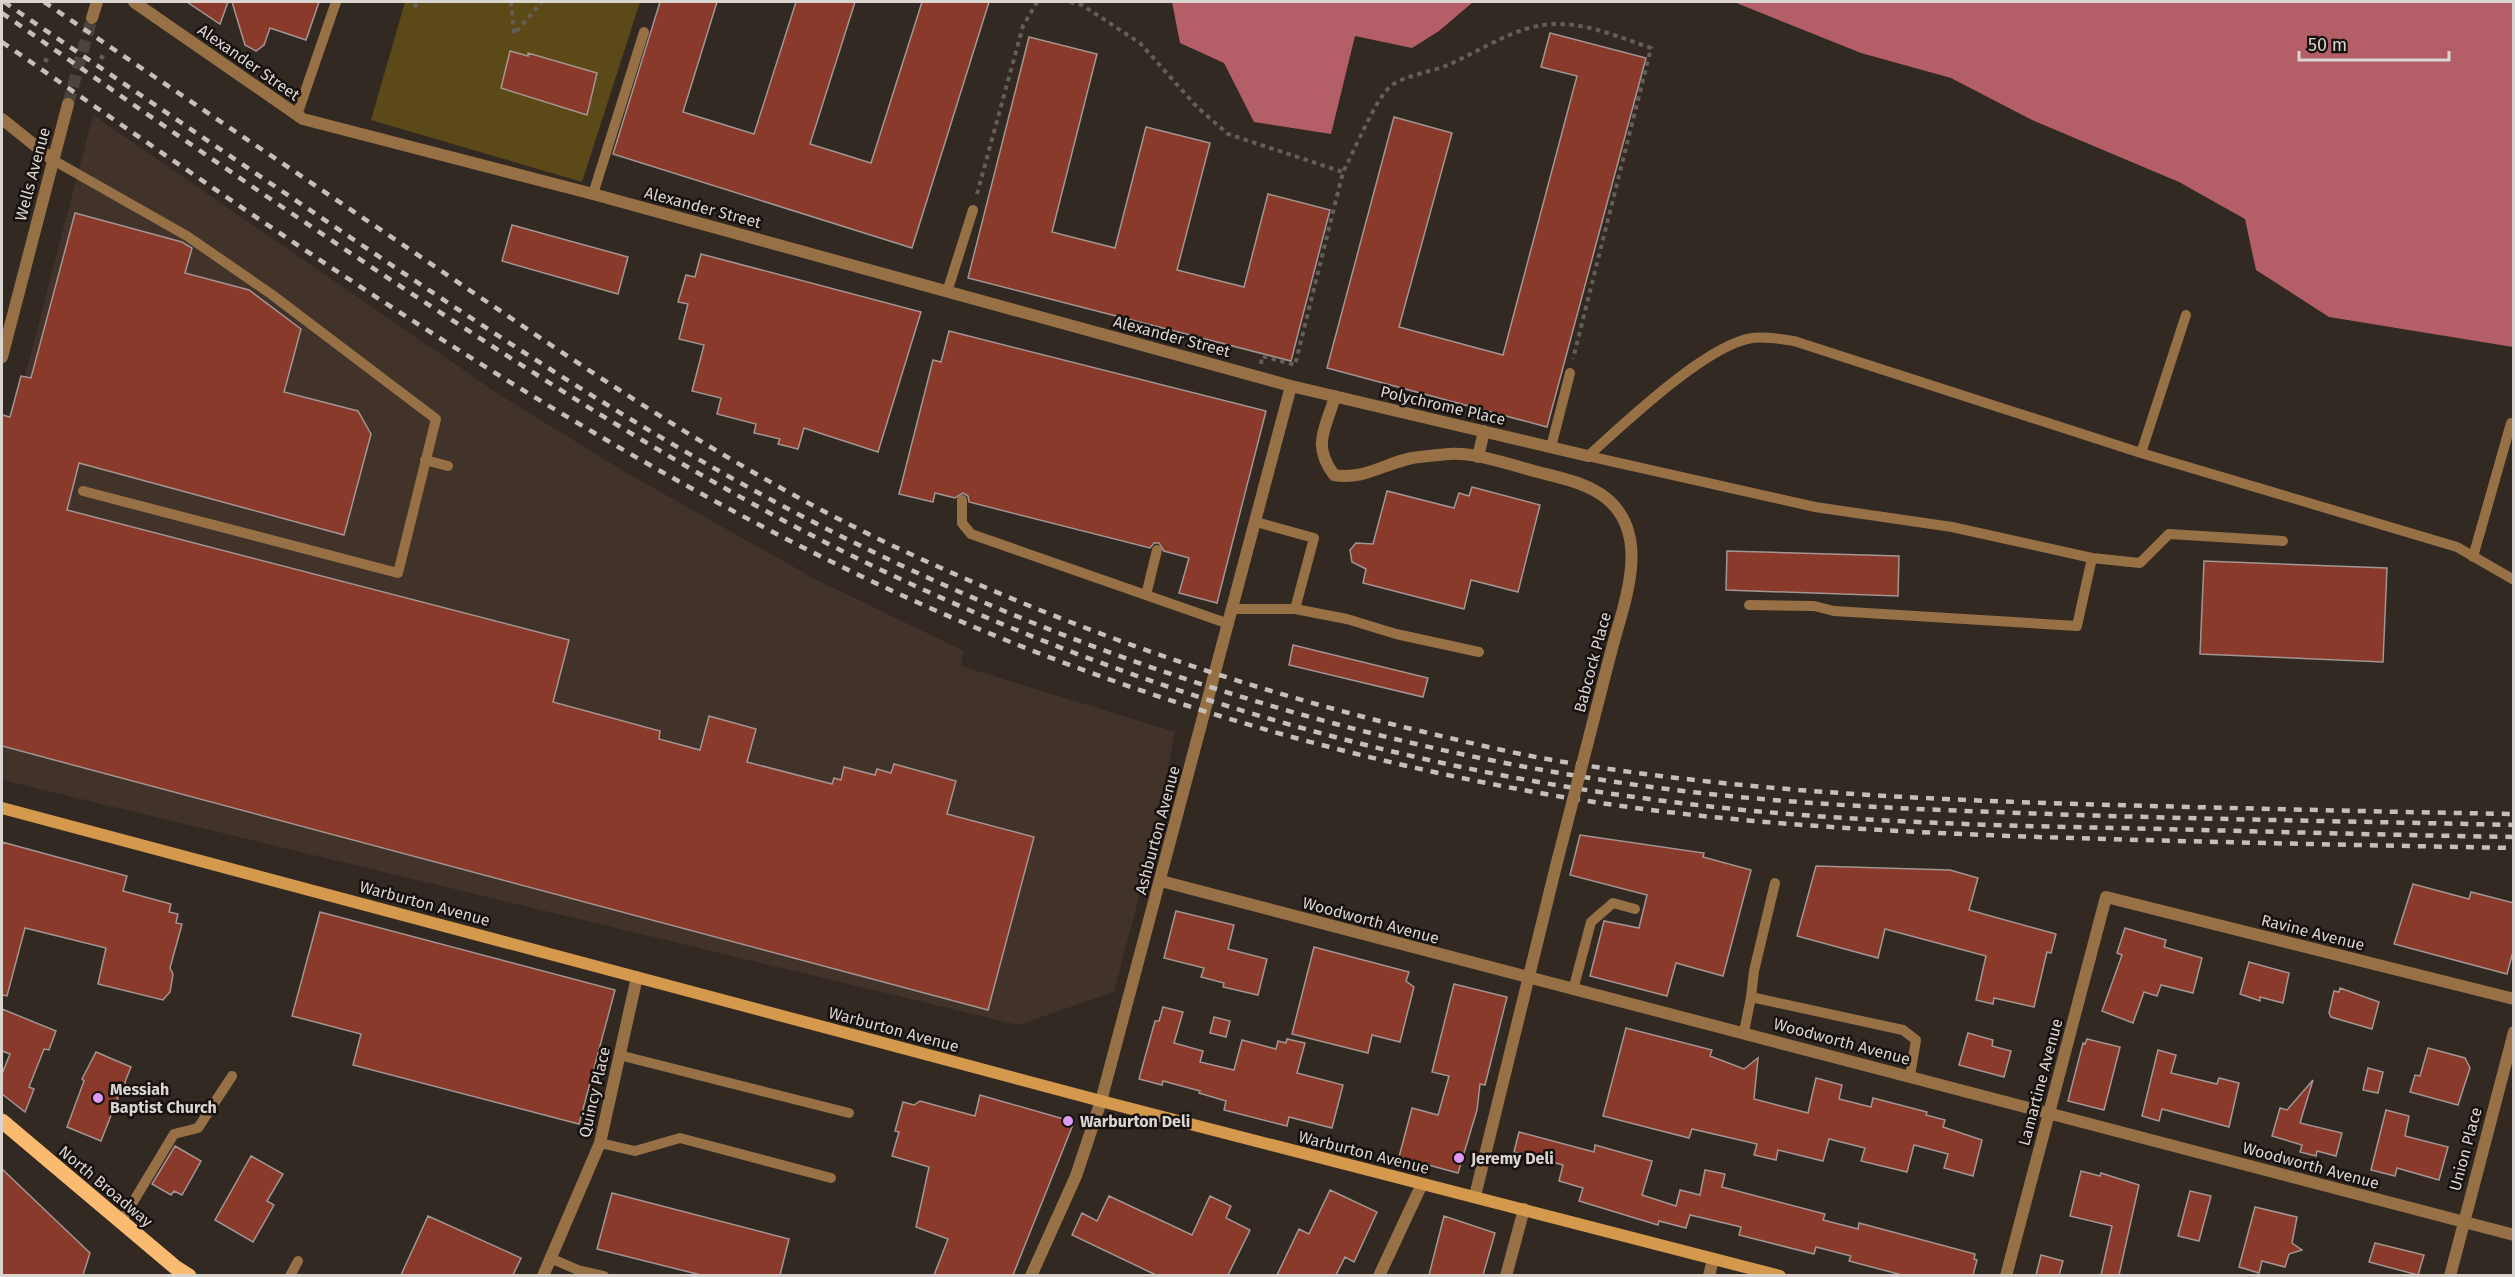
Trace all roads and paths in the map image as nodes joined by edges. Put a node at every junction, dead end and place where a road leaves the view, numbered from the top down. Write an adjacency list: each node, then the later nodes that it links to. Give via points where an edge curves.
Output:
1 (97, 2): 10 (street)
2 (134, 2): 17 (street, Alexander Street)
3 (336, 2): 17 (lane)
4 (420, 2): 9 (path)
5 (511, 2): 6 (path, via 514,34)
6 (542, 2)
7 (1037, 2): 22 (path, via 1023,26)
8 (1070, 2): 20 (path, via 1082,5 1140,43 1197,107 1228,134)
9 (414, 7)
10 (92, 18)
11 (644, 32): 21 (lane)
12 (100, 56): 14 (path)
13 (44, 59): 15 (path)
14 (105, 59)
15 (51, 63)
16 (68, 104): 19 (street, Wells Avenue)
17 (297, 115): 21 (street, Alexander Street)
18 (2, 119): 19 (street)
19 (53, 160): 26 (street, Wells Avenue); 38 (lane, via 187,236 271,294 436,419)
20 (1343, 172): 28 (path, via 1379,99 1392,85 1527,30 1557,24 1593,29 1651,48); 29 (path, via 1295,365 1262,356)
21 (593, 194): 24 (street, Alexander Street)
22 (977, 194)
23 (973, 210): 24 (lane)
24 (947, 292): 29 (street, Alexander Street)
25 (2186, 315): 35 (lane)
26 (4, 337): 27 (street, Wells Avenue)
27 (2, 357)
28 (1570, 373): 34 (lane)
29 (1259, 377): 30 (street, Alexander Street)
30 (1291, 386): 31 (street, Polychrome Place); 42 (street, Ashburton Avenue)
31 (1335, 396): 33 (street, Polychrome Place); 37 (street, Babcock Place, via 1320,441 1323,461 1334,475 1351,478 1412,458 1452,454)
32 (2511, 423): 45 (lane)
33 (1484, 431): 34 (street, Polychrome Place); 37 (street)
34 (1551, 447): 36 (street, Polychrome Place)
35 (2141, 453): 36 (lane, via 1794,340 1754,337 1723,346 1636,413); 45 (lane, via 2457,548)
36 (1588, 456): 46 (lane, via 1815,507 1952,527)
37 (1478, 457): 60 (street, Babcock Place, bridge, via 1578,483 1605,497 1627,528 1632,552 1631,577)
38 (425, 460): 39 (lane); 40 (lane, via 398,573)
39 (447, 466)
40 (83, 491)
41 (962, 500): 48 (lane, via 962,523 971,534)
42 (1256, 522): 50 (street, Ashburton Avenue); 51 (lane, via 1314,538)
43 (2283, 541): 46 (lane, via 2169,534 2140,562)
44 (1157, 550): 48 (lane)
45 (2473, 557): 47 (lane)
46 (2092, 558): 49 (lane, via 2077,626 1834,611 1814,606)
47 (2514, 580)
48 (1146, 595): 52 (lane)
49 (1749, 605)
50 (1233, 609): 51 (lane); 52 (street, Ashburton Avenue)
51 (1296, 609): 53 (lane)
52 (1229, 624): 55 (street, Ashburton Avenue)
53 (1479, 652)
54 (2, 808): 59 (street, Warburton Avenue)
55 (1161, 880): 60 (street, Woodworth Avenue); 69 (street, Ashburton Avenue)
56 (1775, 883): 62 (lane)
57 (2106, 897): 63 (street, Ravine Avenue); 71 (street, Lamartine Avenue)
58 (1635, 909): 61 (lane, via 1613,903 1591,922)
59 (637, 977): 66 (street, Quincy Place); 69 (street, Warburton Avenue)
60 (1528, 979): 61 (street, Woodworth Avenue); 76 (street, Babcock Place)
61 (1573, 990): 64 (street, Woodworth Avenue)
62 (1751, 997): 64 (lane); 68 (lane, via 1903,1030 1916,1040)
63 (2514, 999)
64 (1744, 1032): 68 (street, Woodworth Avenue)
65 (2514, 1032): 79 (street, Union Place)
66 (619, 1055): 70 (lane); 73 (street, Quincy Place)
67 (232, 1076): 78 (lane, via 198,1128 174,1134)
68 (1910, 1076): 71 (street, Woodworth Avenue)
69 (1101, 1101): 75 (street, Warburton Avenue); 88 (street, Ashburton Avenue, via 1076,1176)
70 (849, 1113)
71 (2048, 1114): 79 (street, Woodworth Avenue); 93 (street, Lamartine Avenue)
72 (2, 1122): 78 (main road, North Broadway)
73 (600, 1143): 74 (lane, via 635,1151 680,1138); 81 (street, Quincy Place)
74 (831, 1178)
75 (1422, 1184): 76 (street, Warburton Avenue); 89 (street)
76 (1475, 1196): 77 (street, Warburton Avenue)
77 (1524, 1209): 82 (street, Warburton Avenue); 90 (street)
78 (121, 1222): 84 (main road, North Broadway)
79 (2463, 1222): 80 (street, Woodworth Avenue); 94 (street, Union Place)
80 (2514, 1235)
81 (550, 1258): 86 (street, Quincy Place); 87 (lane, via 578,1270)
82 (1713, 1259): 91 (street); 92 (street, Warburton Avenue)
83 (298, 1261): 85 (lane)
84 (189, 1275)
85 (290, 1275)
86 (543, 1275)
87 (604, 1275)
88 (1031, 1275)
89 (1379, 1275)
90 (1506, 1275)
91 (1709, 1275)
92 (1780, 1275)
93 (2006, 1275)
94 (2450, 1275)

